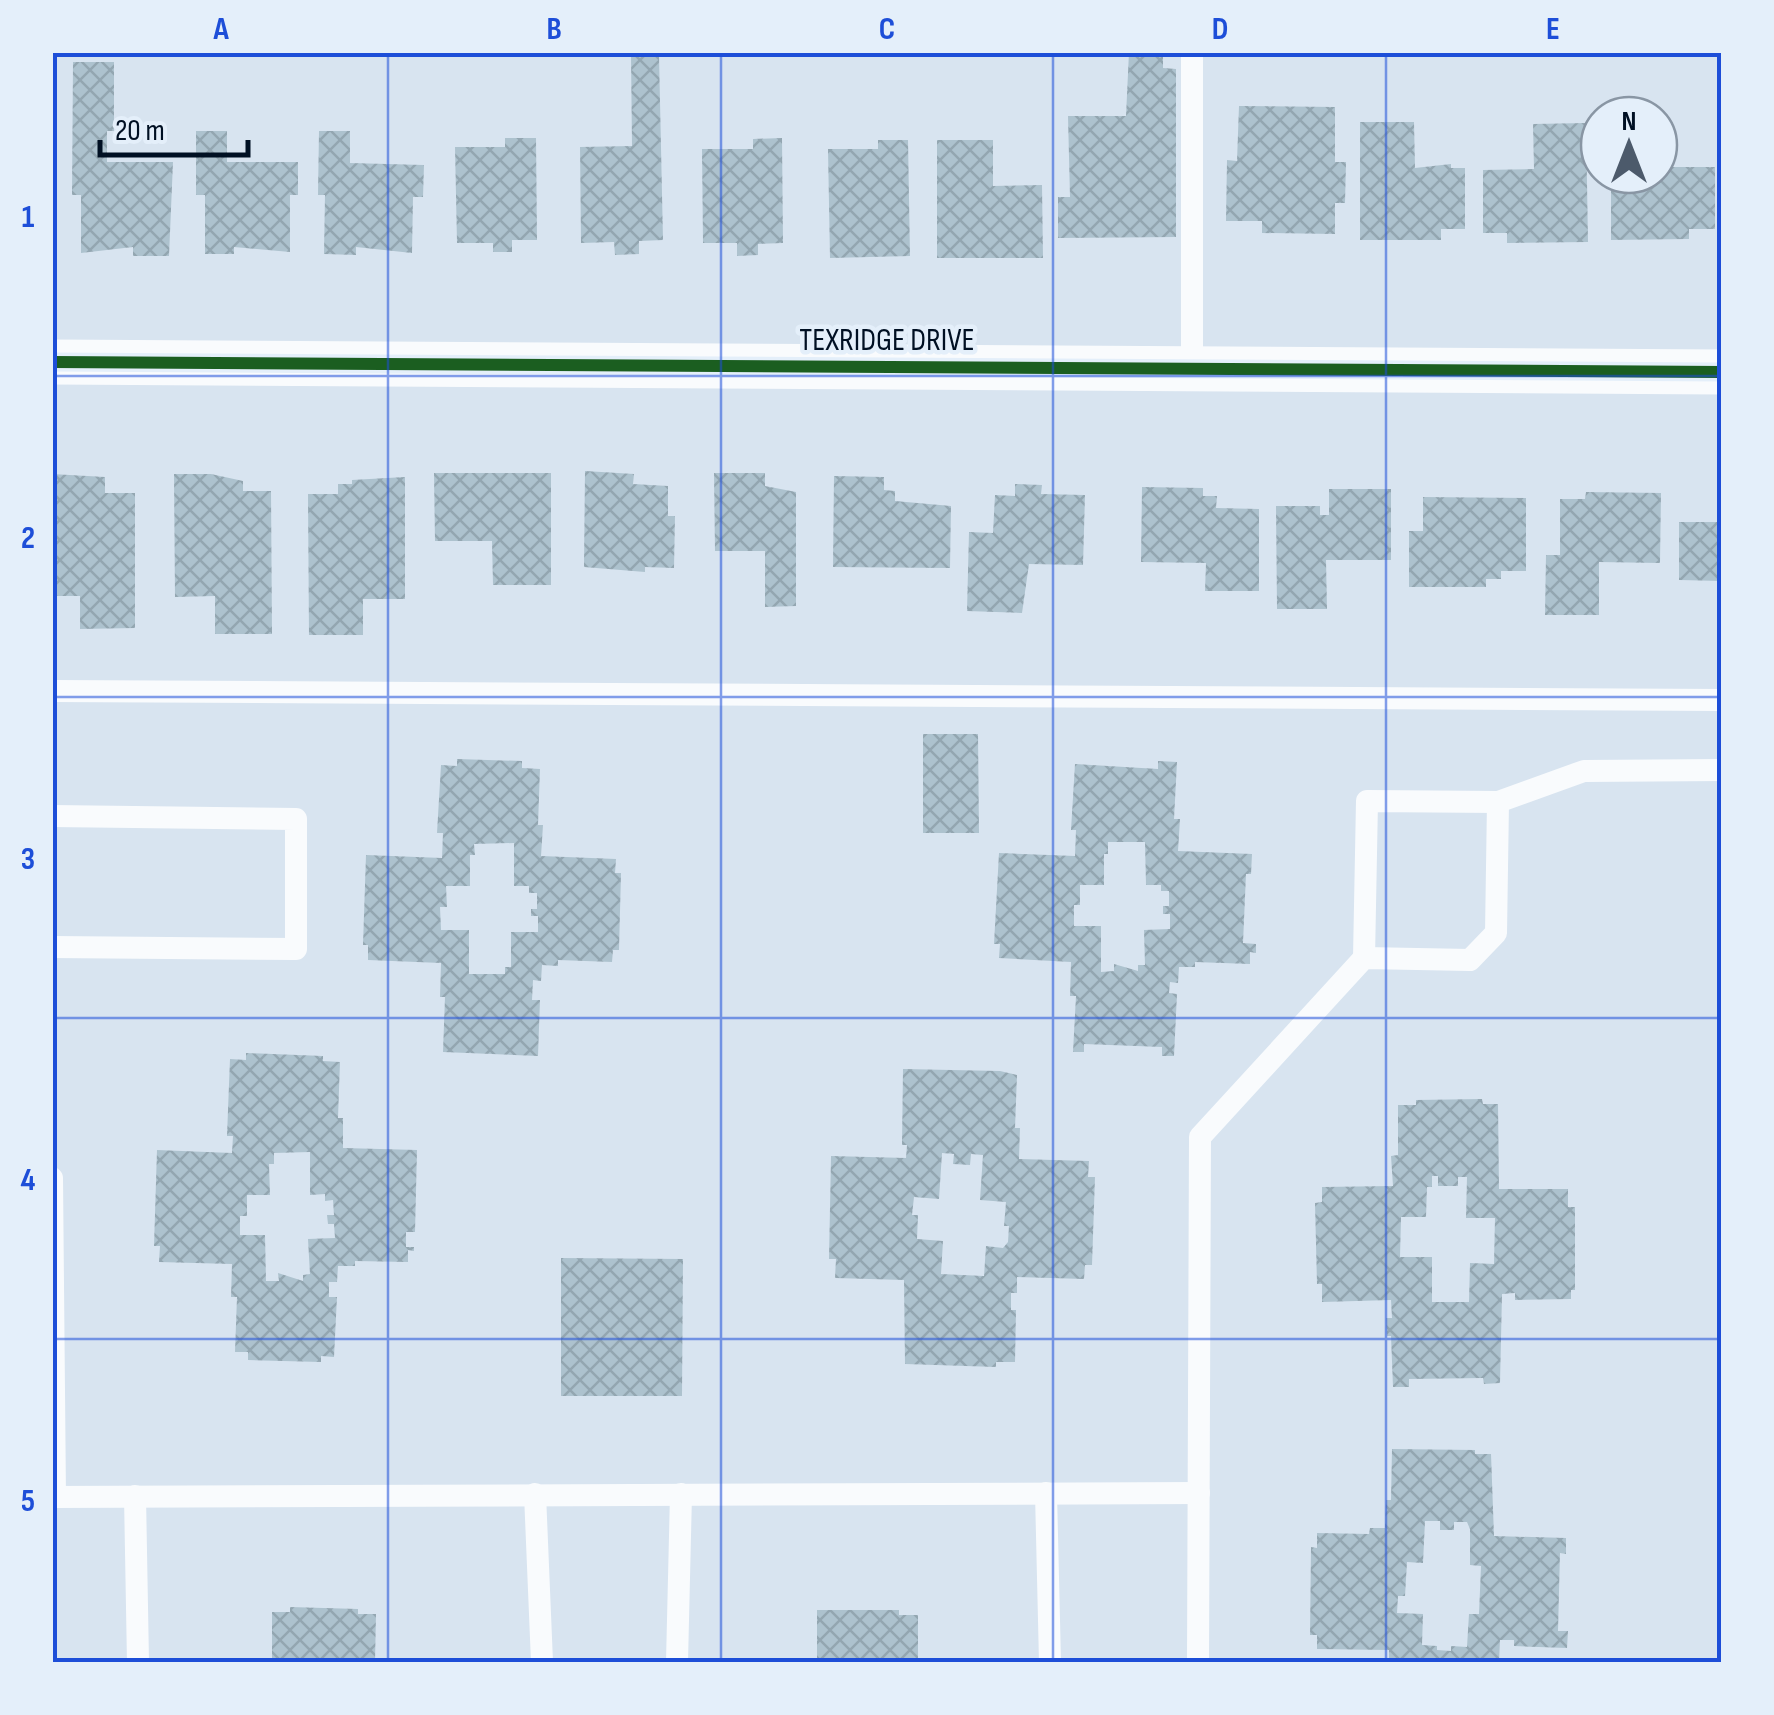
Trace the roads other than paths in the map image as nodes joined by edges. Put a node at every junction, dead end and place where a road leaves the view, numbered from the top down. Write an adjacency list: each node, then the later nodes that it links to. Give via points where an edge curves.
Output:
1 (1192, 52): 3 (lane)
2 (52, 362): 3 (street, TEXRIDGE DRIVE)
3 (1192, 368): 4 (street, TEXRIDGE DRIVE)
4 (1722, 372)
5 (52, 691): 6 (lane)
6 (1722, 700)
7 (1722, 770): 8 (lane, via 1584,771)
8 (1498, 802): 11 (lane, via 1496,933 1470,960); 11 (lane, via 1366,802)
9 (52, 816): 10 (lane, via 296,819 296,949)
10 (52, 947)
11 (1364, 958): 14 (lane, via 1200,1137)
12 (52, 1178): 18 (lane)
13 (1046, 1493): 14 (lane); 16 (lane); 22 (lane)
14 (1198, 1493): 23 (lane)
15 (535, 1494): 16 (lane); 17 (lane); 20 (lane)
16 (681, 1494): 21 (lane)
17 (136, 1496): 18 (lane); 19 (lane)
18 (54, 1497)
19 (138, 1662)
20 (542, 1662)
21 (678, 1662)
22 (1050, 1662)
23 (1198, 1662)

